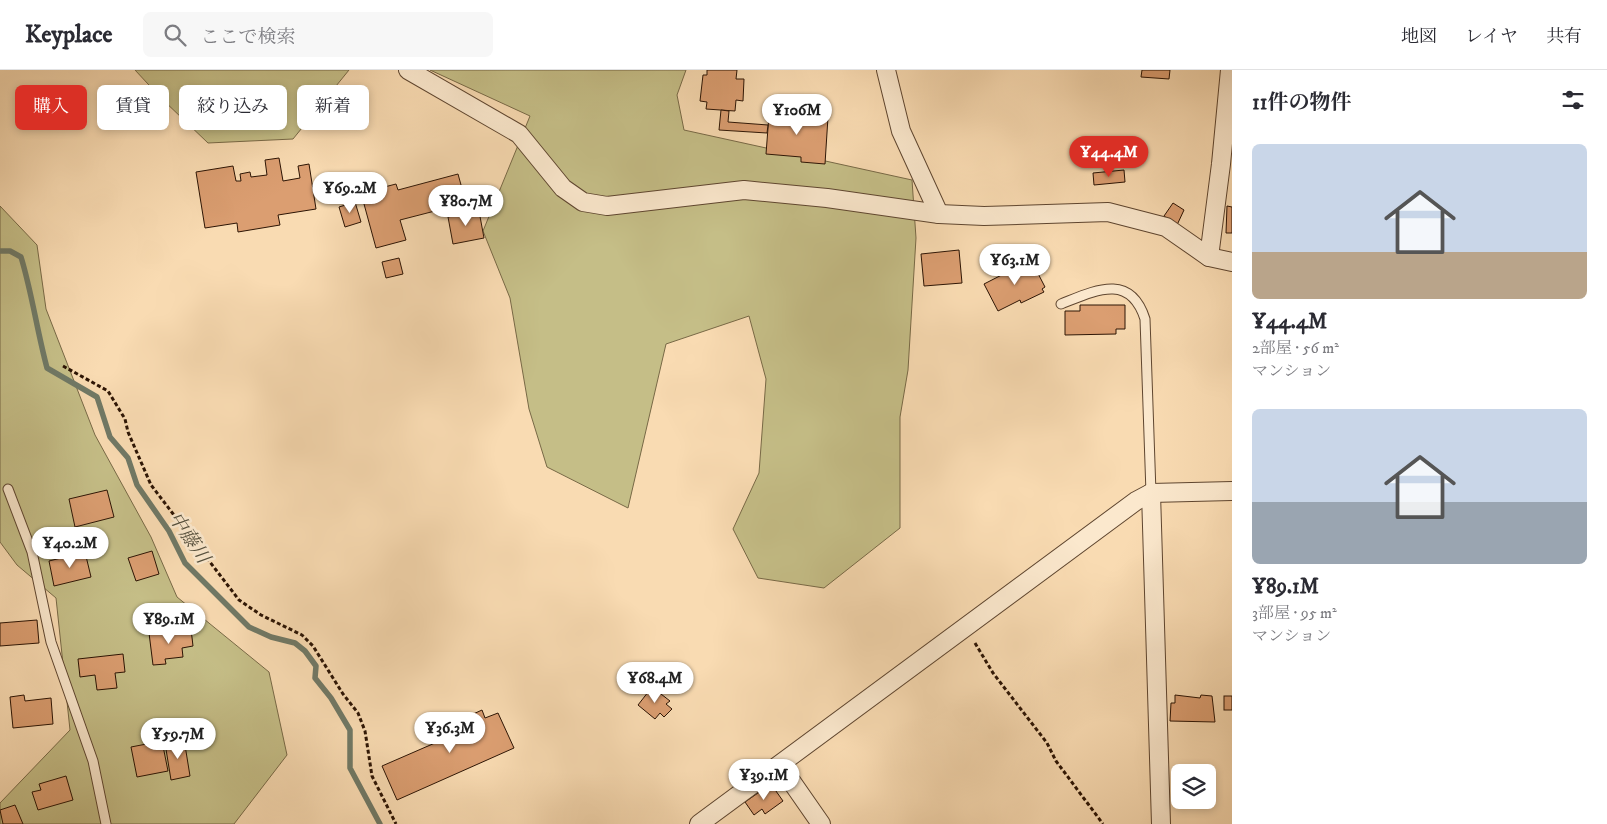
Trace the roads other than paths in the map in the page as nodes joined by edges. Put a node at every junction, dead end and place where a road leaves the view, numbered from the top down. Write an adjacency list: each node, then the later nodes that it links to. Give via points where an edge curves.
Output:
1 (408, 70): 4 (street, via 519,134 563,188 583,202 607,206 744,190)
2 (886, 70): 4 (street, via 901,131)
3 (1230, 70): 5 (street, via 1222,164)
4 (939, 214): 5 (street, via 1003,216 1108,212 1166,227)
5 (1209, 257): 6 (street)
6 (1232, 262)
7 (1061, 304): 10 (lane, via 1108,288 1126,292 1140,302 1145,318)
8 (8, 489): 12 (lane, via 32,552 52,642 93,761)
9 (1232, 491): 10 (street)
10 (1151, 493): 11 (street); 15 (street)
11 (780, 765): 13 (street); 14 (street)
12 (106, 824)
13 (699, 824)
14 (821, 824)
15 (1161, 824)

